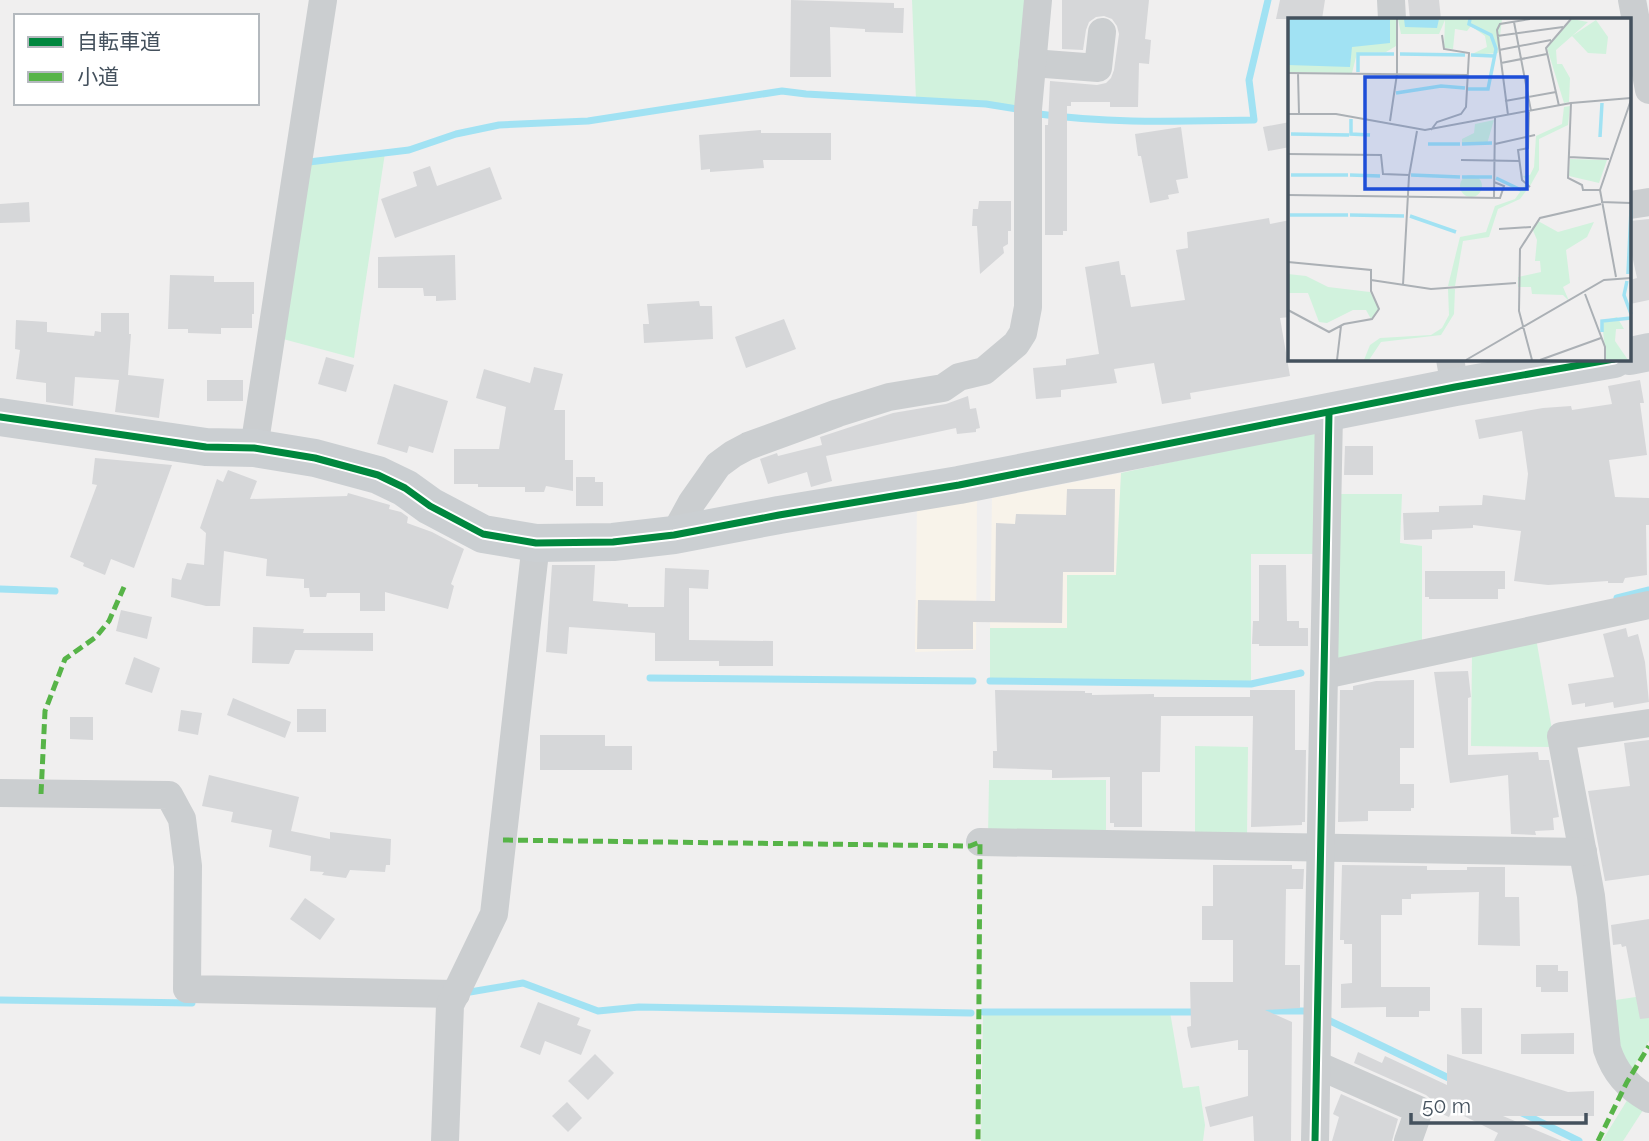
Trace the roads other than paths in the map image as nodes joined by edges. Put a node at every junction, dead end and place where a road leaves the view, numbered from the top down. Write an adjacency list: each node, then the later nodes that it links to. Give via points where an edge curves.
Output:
1 (323, 0): 13 (street)
2 (1038, 0): 7 (street)
3 (1391, 0): 5 (street)
4 (1632, 0): 8 (street)
5 (1392, 18)
6 (1102, 32): 7 (street, via 1098,68)
7 (1032, 63): 14 (street, via 1028,307 1016,344 984,371 959,377 943,388 889,397 748,446 718,465)
8 (1649, 90)
9 (1602, 360): 10 (street)
10 (1452, 373): 11 (street)
11 (1329, 413): 14 (street); 17 (street)
12 (0, 417): 13 (street, via 206,447)
13 (254, 447): 15 (street, via 378,475 484,534)
14 (674, 536): 15 (street)
15 (536, 543): 23 (street, via 494,914)
16 (1649, 605): 17 (street)
17 (1324, 675): 21 (street)
18 (1649, 723): 22 (street, via 1562,736)
19 (0, 793): 23 (street, via 169,795 182,819 188,866 187,989)
20 (980, 842): 21 (street)
21 (1320, 848): 22 (street); 24 (street)
22 (1583, 852): 25 (street, via 1607,1049 1613,1067)
23 (456, 994): 26 (street, via 450,1005)
24 (1317, 1065): 27 (street); 28 (street, via 1419,1110)
25 (1641, 1094)
26 (445, 1141)
27 (1315, 1141)
28 (1408, 1141)

